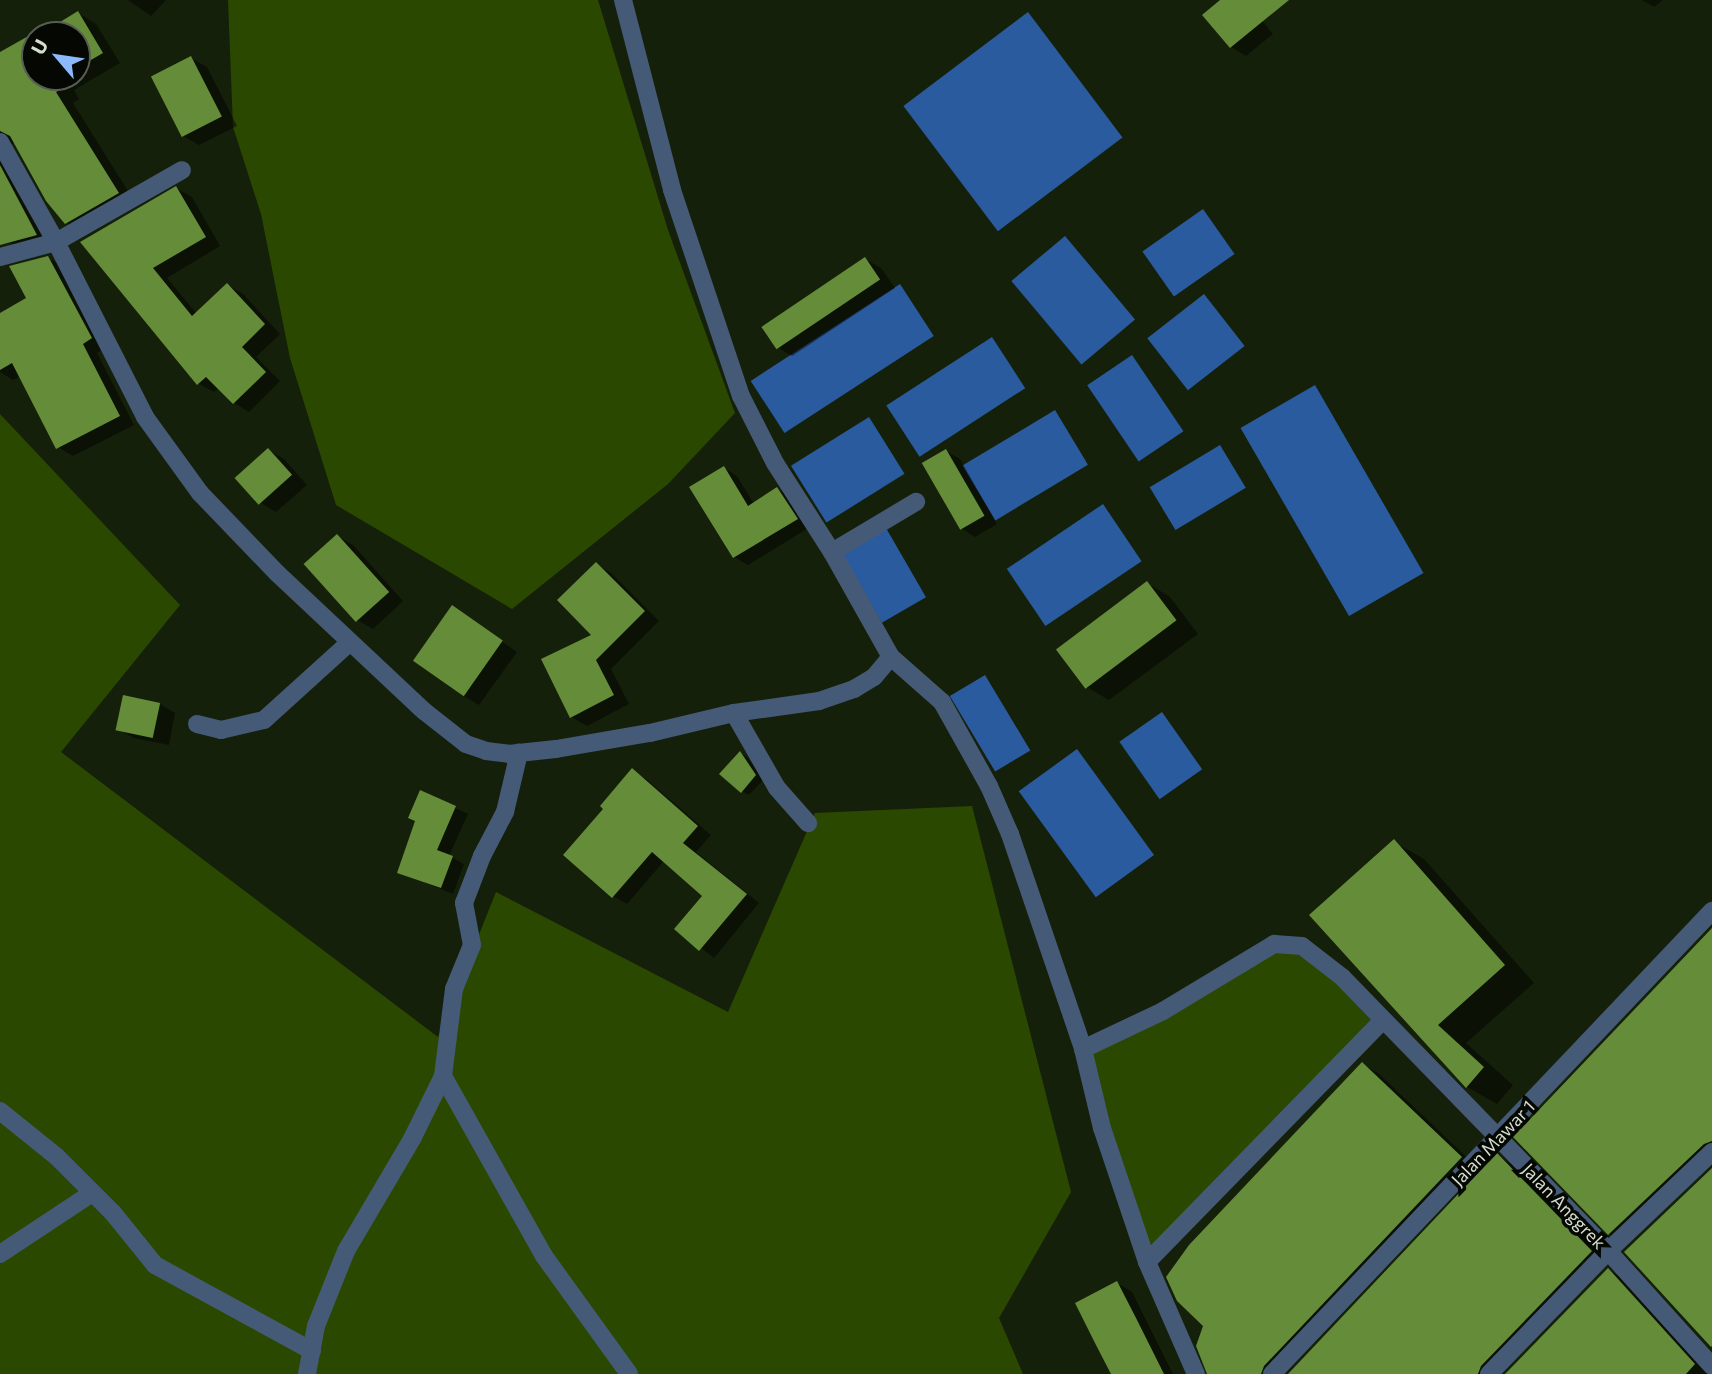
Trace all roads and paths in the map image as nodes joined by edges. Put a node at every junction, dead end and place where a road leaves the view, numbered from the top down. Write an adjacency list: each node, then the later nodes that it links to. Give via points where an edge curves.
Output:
1 (623, 0): 7 (street, via 672,190 741,396 775,463)
2 (0, 142): 4 (street)
3 (182, 170): 4 (street)
4 (56, 242): 5 (street); 8 (street, via 165,448 234,529)
5 (0, 257)
6 (916, 502): 7 (street)
7 (832, 552): 9 (street)
8 (350, 642): 11 (street, via 264,720 221,730); 12 (street, via 466,744 486,751)
9 (891, 657): 10 (street, via 874,677 854,689 819,701); 16 (street, via 942,702 989,786 1010,834)
10 (734, 713): 12 (street, via 650,733); 13 (street, via 770,777)
11 (197, 724)
12 (519, 753): 17 (street, via 505,812 464,903 472,944 454,989)
13 (808, 823)
14 (1712, 911): 19 (street, Jalan Mawar 1)
15 (1382, 1021): 16 (street, Jalan Anggrek, via 1342,977 1302,946 1274,944 1163,1011); 19 (street, Jalan Anggrek); 24 (street)
16 (1083, 1049): 24 (street, via 1102,1128)
17 (443, 1076): 25 (street, via 346,1251 316,1326); 28 (street, via 544,1256)
18 (0, 1111): 21 (street, via 57,1157)
19 (1498, 1138): 22 (street, Jalan Anggrek); 30 (street, Jalan Mawar 1)
20 (1712, 1152): 22 (street)
21 (92, 1193): 23 (street); 25 (street, via 155,1265)
22 (1608, 1251): 26 (street, Jalan Anggrek); 31 (street)
23 (0, 1254)
24 (1147, 1262): 29 (street)
25 (312, 1352): 27 (street)
26 (1712, 1366)
27 (307, 1374)
28 (629, 1374)
29 (1196, 1374)
30 (1272, 1374)
31 (1489, 1374)

